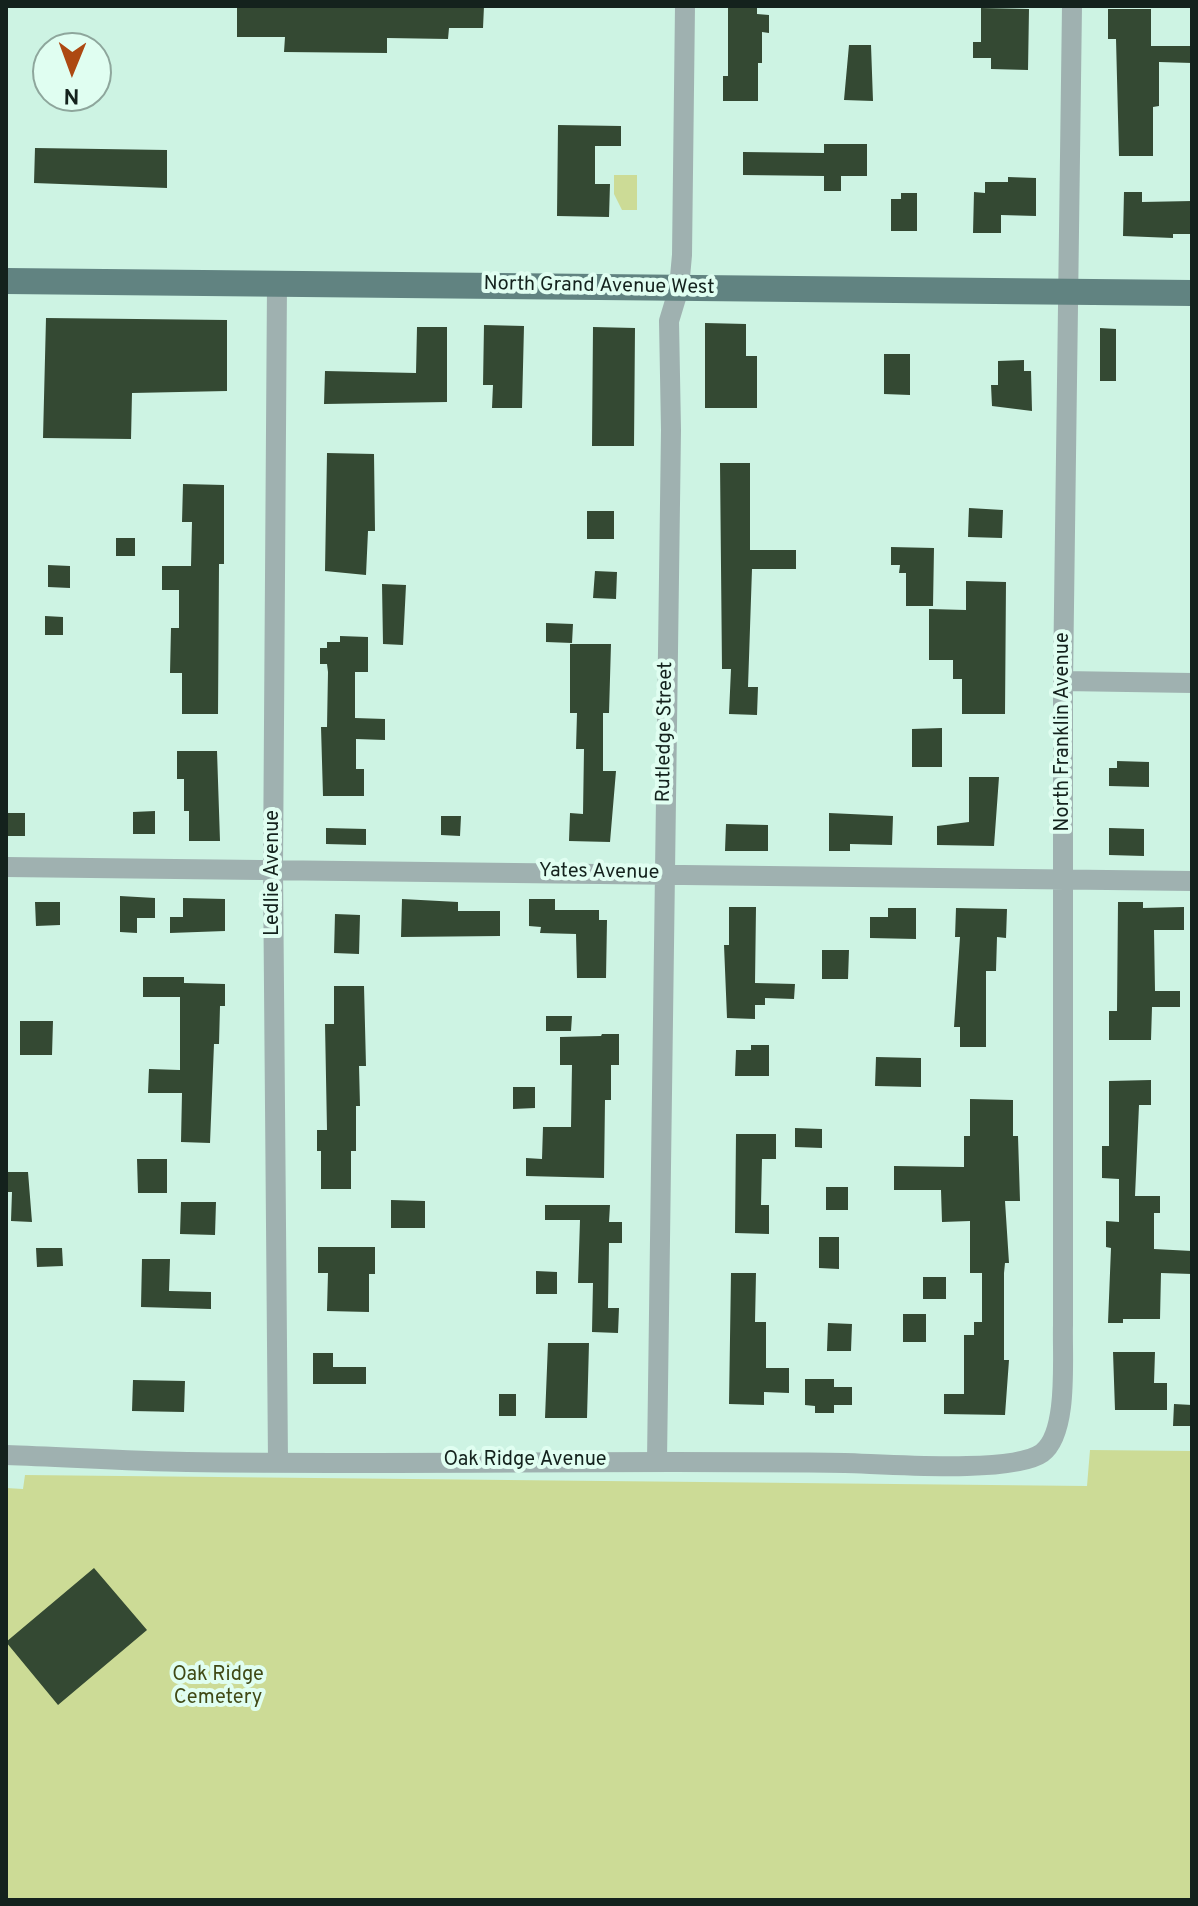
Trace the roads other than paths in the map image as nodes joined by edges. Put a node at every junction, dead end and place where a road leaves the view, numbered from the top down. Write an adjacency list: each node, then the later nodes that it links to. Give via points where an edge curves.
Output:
1 (685, 6): 5 (street, Rutledge Street)
2 (1072, 6): 6 (street, North Franklin Avenue)
3 (6, 281): 4 (main road, North Grand Avenue West)
4 (277, 284): 5 (main road, North Grand Avenue West); 11 (street, Ledlie Avenue)
5 (679, 288): 6 (main road, North Grand Avenue West); 12 (street, Rutledge Street, via 669,321)
6 (1069, 292): 7 (main road, North Grand Avenue West); 8 (street, North Franklin Avenue)
7 (1192, 293)
8 (1063, 681): 9 (street); 13 (street, North Franklin Avenue)
9 (1192, 683)
10 (6, 867): 11 (street, Yates Avenue)
11 (273, 868): 12 (street, Yates Avenue); 18 (street, Ledlie Avenue)
12 (665, 874): 13 (street, Yates Avenue); 17 (street, Rutledge Street)
13 (1063, 879): 14 (street, Yates Avenue); 15 (street, North Franklin Avenue, via 1061,1396 1057,1430)
14 (1192, 881)
15 (1043, 1453): 17 (street, Oak Ridge Avenue, via 1023,1462 948,1465)
16 (6, 1455): 18 (street, Oak Ridge Avenue)
17 (657, 1460): 18 (street, Oak Ridge Avenue)
18 (278, 1462)

